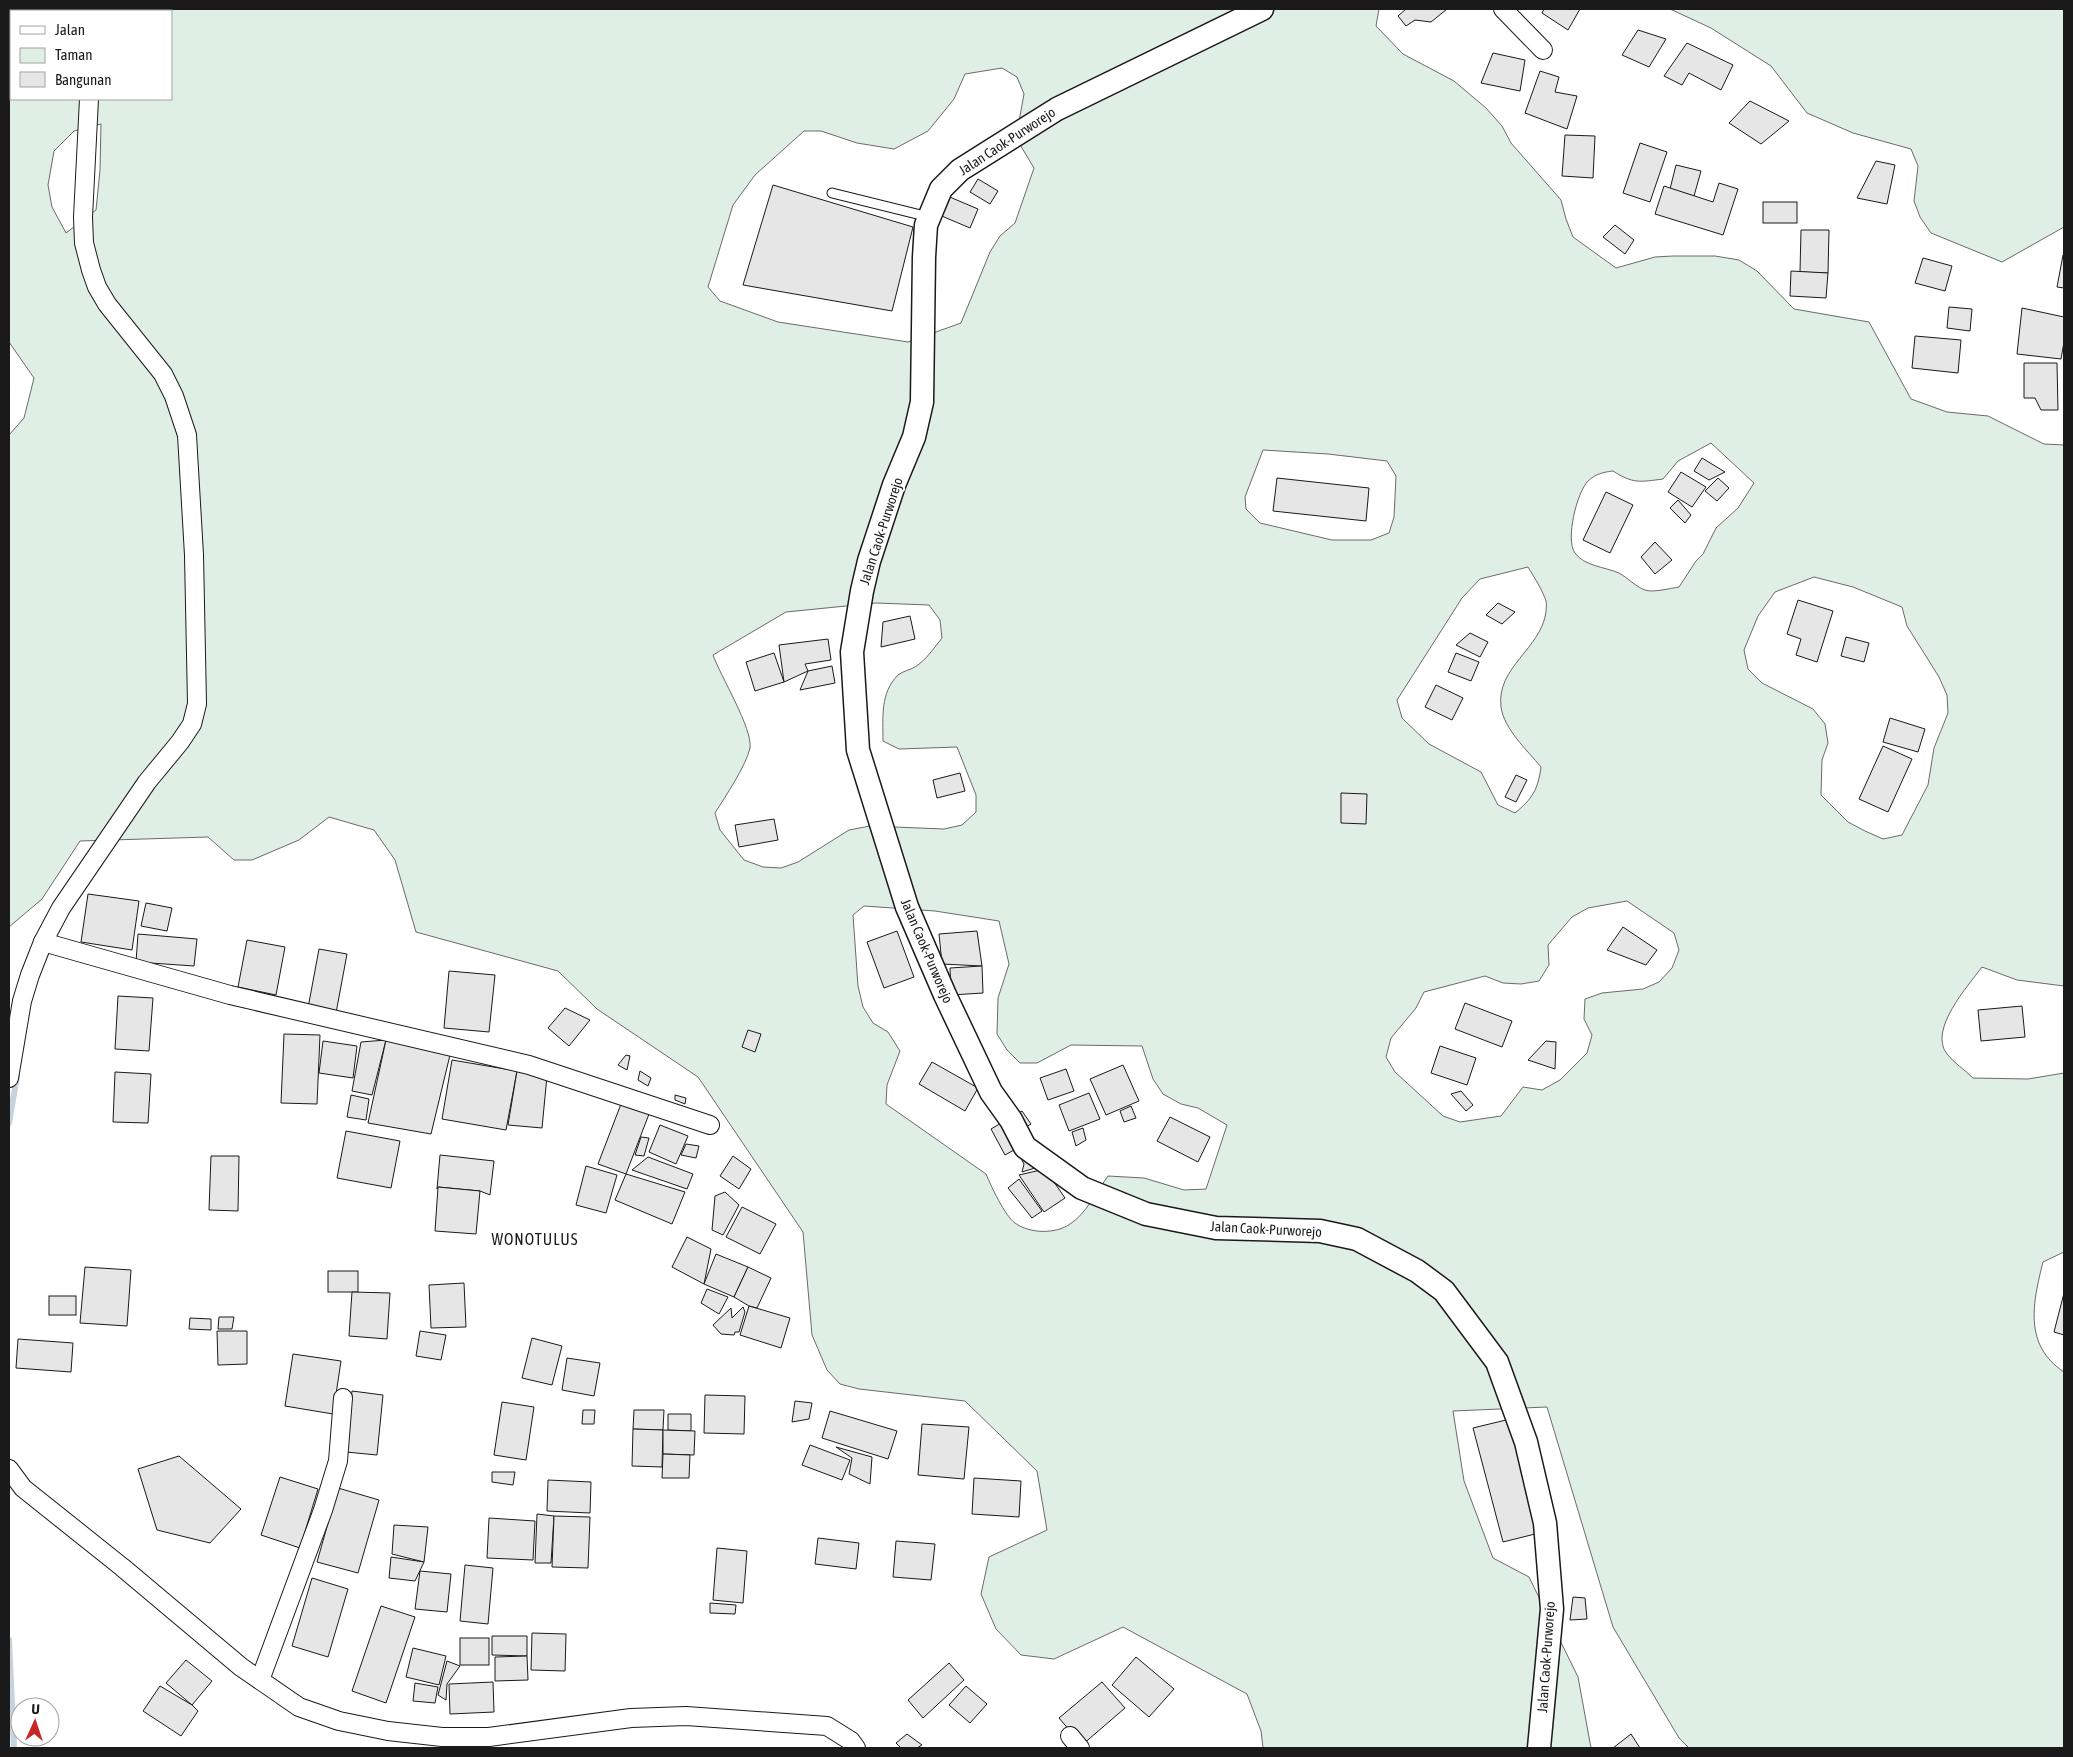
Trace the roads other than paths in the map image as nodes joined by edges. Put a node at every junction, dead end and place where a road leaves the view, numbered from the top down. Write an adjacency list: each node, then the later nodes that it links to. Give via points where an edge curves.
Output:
1 (1262, 9): 6 (street, Jalan Caok-Purworejo, via 1057,108 978,157 940,188)
2 (1503, 9): 3 (street)
3 (1543, 50)
4 (89, 100): 7 (street, via 82,217 91,270 107,304 163,374 187,435 194,555 197,704 192,724 147,782 60,908)
5 (832, 193): 6 (lane)
6 (930, 217): 14 (street, Jalan Caok-Purworejo, via 926,224 924,256 922,402 914,437 869,561 852,652 858,750 907,907 991,1092 1025,1147 1082,1188 1146,1214 1216,1228 1320,1231 1357,1240 1417,1271 1444,1291 1474,1329 1497,1362 1526,1442 1545,1522 1552,1609)
7 (45, 942): 8 (street, via 22,1001); 9 (street, via 230,995 529,1065)
8 (9, 1078)
9 (710, 1125)
10 (343, 1398): 12 (street, via 338,1461)
11 (9, 1469): 12 (street, via 23,1488)
12 (260, 1680): 13 (street, via 299,1707 339,1721 388,1731 442,1737 489,1737 631,1718 686,1716 827,1726 851,1741)
13 (856, 1748)
14 (1539, 1748)

